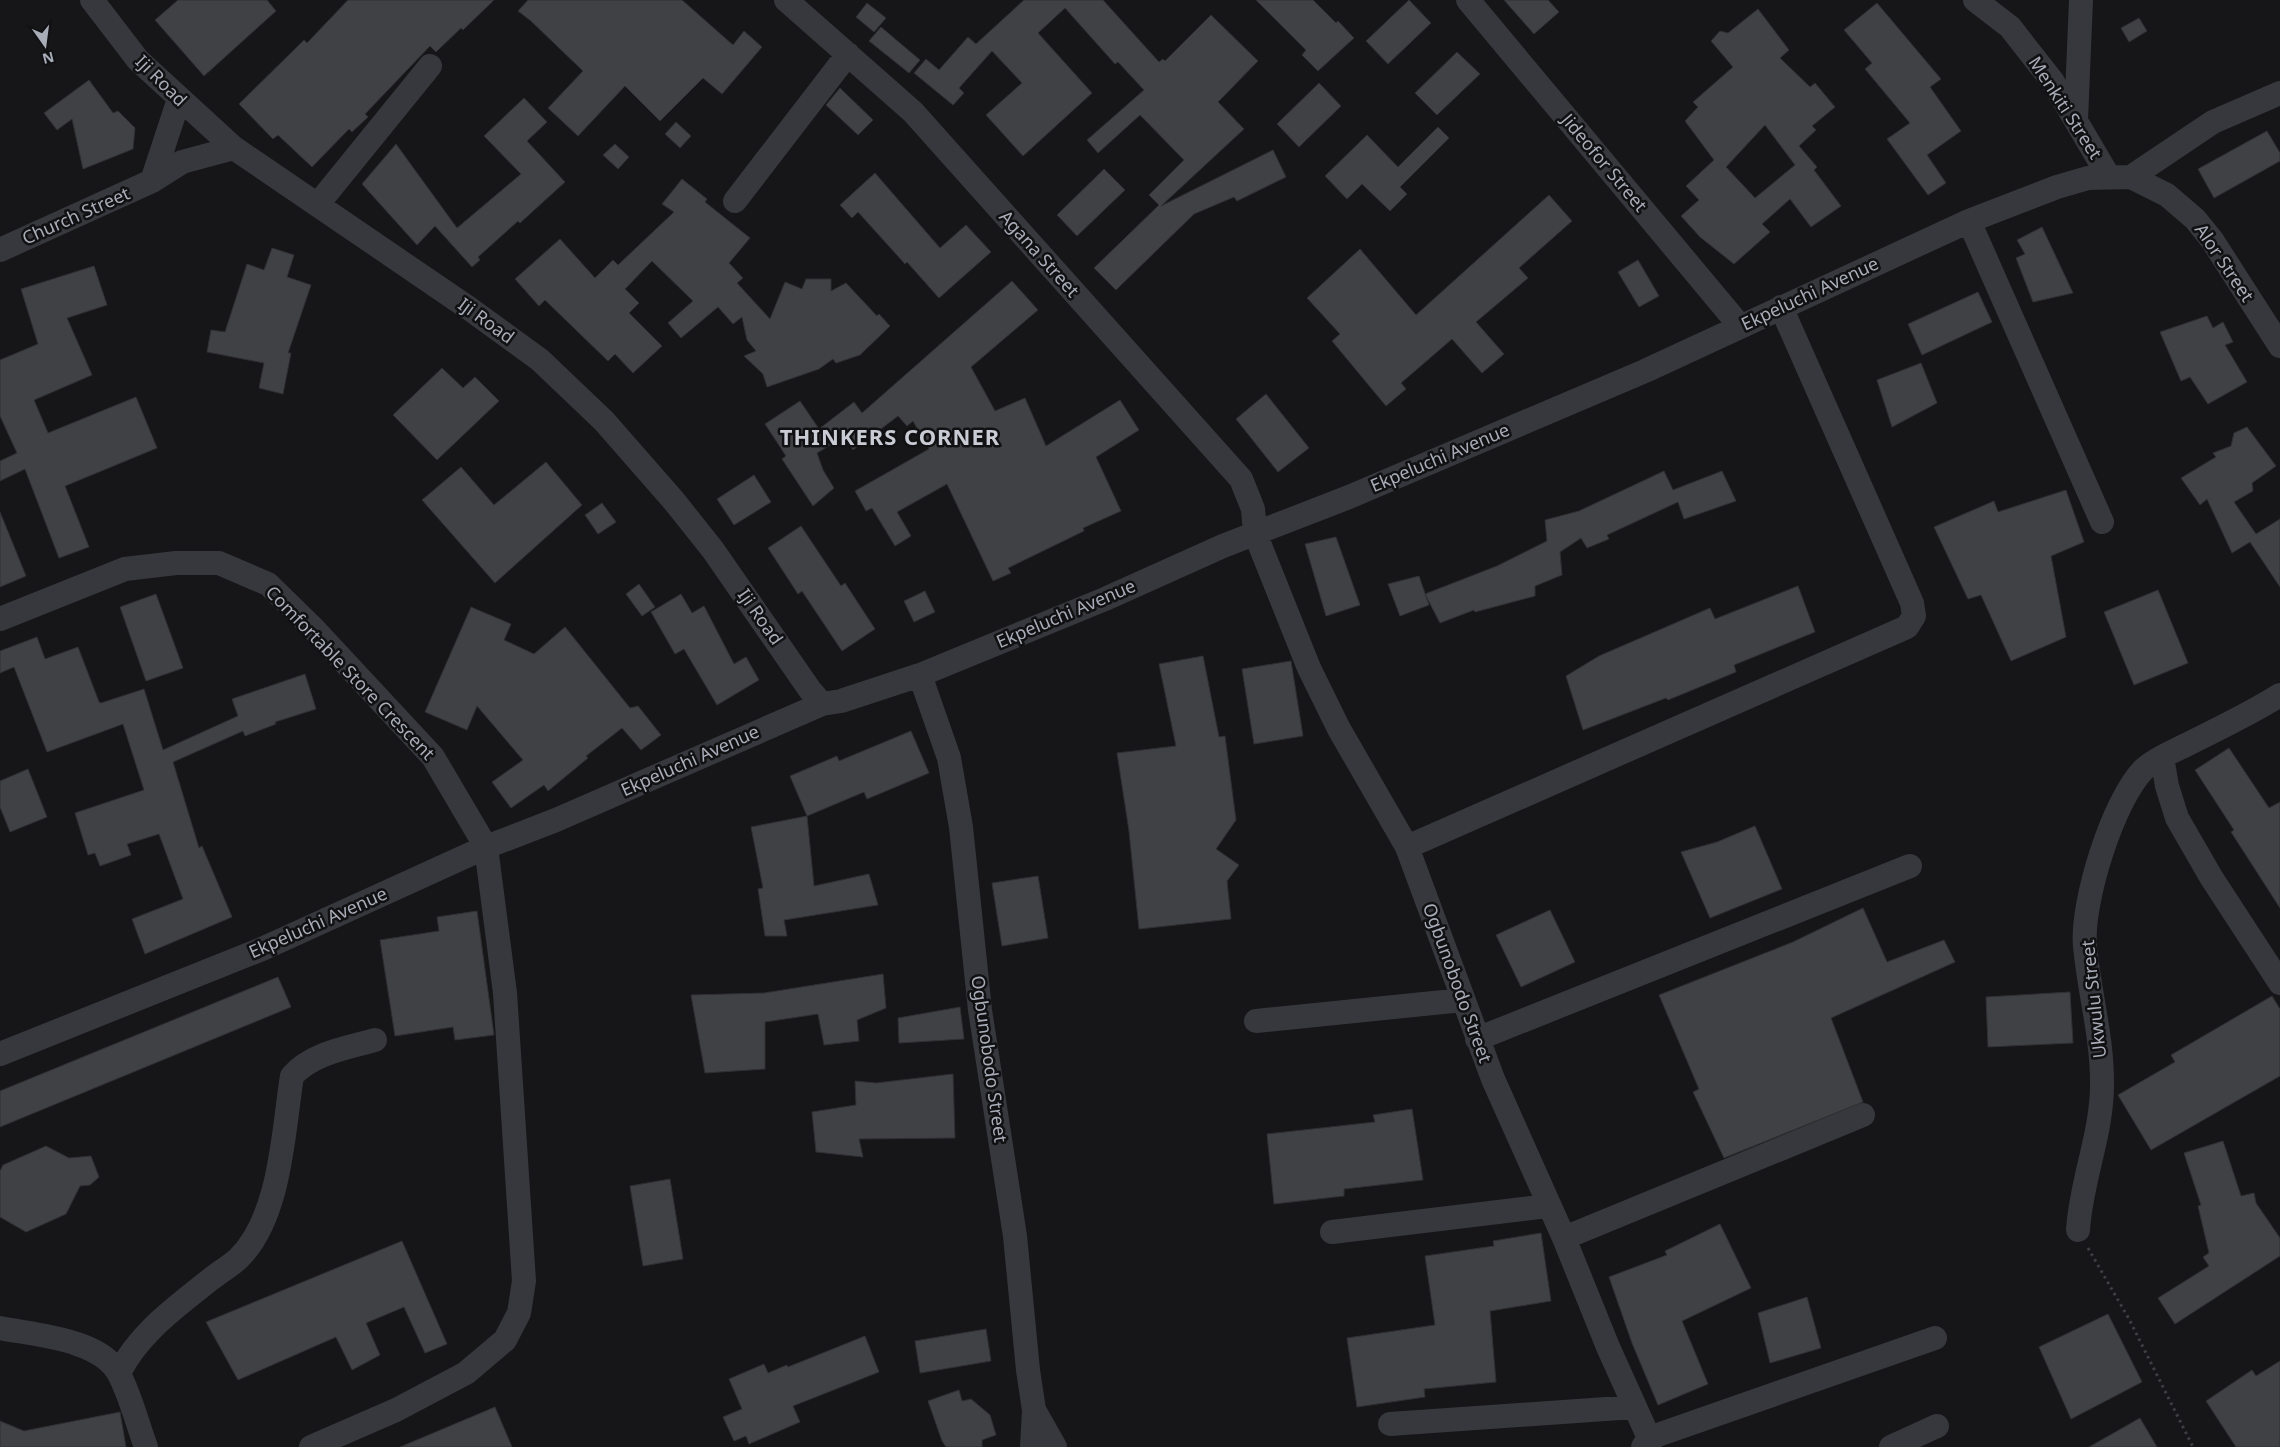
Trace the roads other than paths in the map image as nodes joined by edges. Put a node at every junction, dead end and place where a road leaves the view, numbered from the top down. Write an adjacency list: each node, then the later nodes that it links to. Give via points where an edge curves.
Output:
1 (92, 0): 9 (street, Iji Road, via 138,60)
2 (786, 0): 6 (street, Agana Street)
3 (1468, 0): 19 (street, Jideofor Street)
4 (1975, 0): 10 (street, Menkiti Street, via 2010,27 2053,82)
5 (2081, 0): 10 (street)
6 (848, 54): 14 (street); 22 (street, Agana Street, via 913,112 1241,479 1253,509)
7 (430, 66): 15 (street)
8 (2280, 93): 12 (street, via 2213,122)
9 (178, 99): 11 (street, Iji Road); 13 (street)
10 (2076, 120): 12 (street, Menkiti Street)
11 (234, 148): 13 (street, Church Street, via 182,162); 15 (street, Iji Road)
12 (2120, 177): 16 (street, Ekpeluchi Avenue, via 2088,178 2057,187); 20 (street, Alor Street, via 2167,195 2195,219)
13 (152, 181): 17 (street, Church Street)
14 (735, 201)
15 (318, 204): 26 (street, Iji Road, via 540,360 604,421 713,550)
16 (1969, 221): 18 (street, Ekpeluchi Avenue); 21 (street)
17 (0, 250)
18 (1781, 307): 19 (street, Ekpeluchi Avenue); 29 (street, via 1912,603 1914,616 1907,628)
19 (1740, 326): 22 (street, Ekpeluchi Avenue, via 1645,371)
20 (2280, 346)
21 (2102, 522)
22 (1256, 533): 24 (street, Ekpeluchi Avenue); 29 (street, Ogbunobodo Street, via 1309,668 1339,729)
23 (0, 620): 28 (street, Comfortable Store Crescent, via 125,569 176,563 219,563 268,584 433,757)
24 (920, 675): 26 (street, Ekpeluchi Avenue, via 841,701); 46 (street, Ogbunobodo Street, via 949,758 961,827 980,1010 1015,1236)
25 (2280, 695): 27 (street, Ukwulu Street)
26 (822, 704): 28 (street, Ekpeluchi Avenue, via 556,820)
27 (2162, 757): 31 (street, via 2177,818); 39 (street, Ukwulu Street, via 2134,780 2118,809 2100,859 2089,904 2085,944 2102,1082)
28 (486, 847): 36 (street, Ekpeluchi Avenue, via 262,949); 51 (street, via 506,993 524,1281 519,1313 505,1340 466,1373 396,1410)
29 (1407, 847): 32 (street, Ogbunobodo Street)
30 (1910, 866): 34 (street)
31 (2280, 983)
32 (1463, 1000): 33 (street); 34 (street, Ogbunobodo Street)
33 (1256, 1021)
34 (1477, 1039): 38 (street, Ogbunobodo Street)
35 (375, 1040): 44 (street, via 314,1058 302,1064 292,1076 270,1206 258,1233 239,1258 149,1329 129,1353)
36 (0, 1054)
37 (1863, 1115): 41 (street)
38 (1548, 1206): 40 (street); 41 (street, Ogbunobodo Street)
39 (2078, 1230)
40 (1332, 1232)
41 (1564, 1238): 45 (street, Ogbunobodo Street)
42 (0, 1328): 44 (street, via 80,1345 97,1352)
43 (1935, 1338): 49 (street)
44 (119, 1373): 50 (street)
45 (1634, 1407): 47 (street); 49 (street, Ogbunobodo Street)
46 (1034, 1410): 52 (street, Ogbunobodo Street); 53 (street)
47 (1390, 1424)
48 (1937, 1426): 54 (street)
49 (1648, 1444)
50 (146, 1447)
51 (311, 1447)
52 (1032, 1447)
53 (1055, 1447)
54 (1891, 1447)

